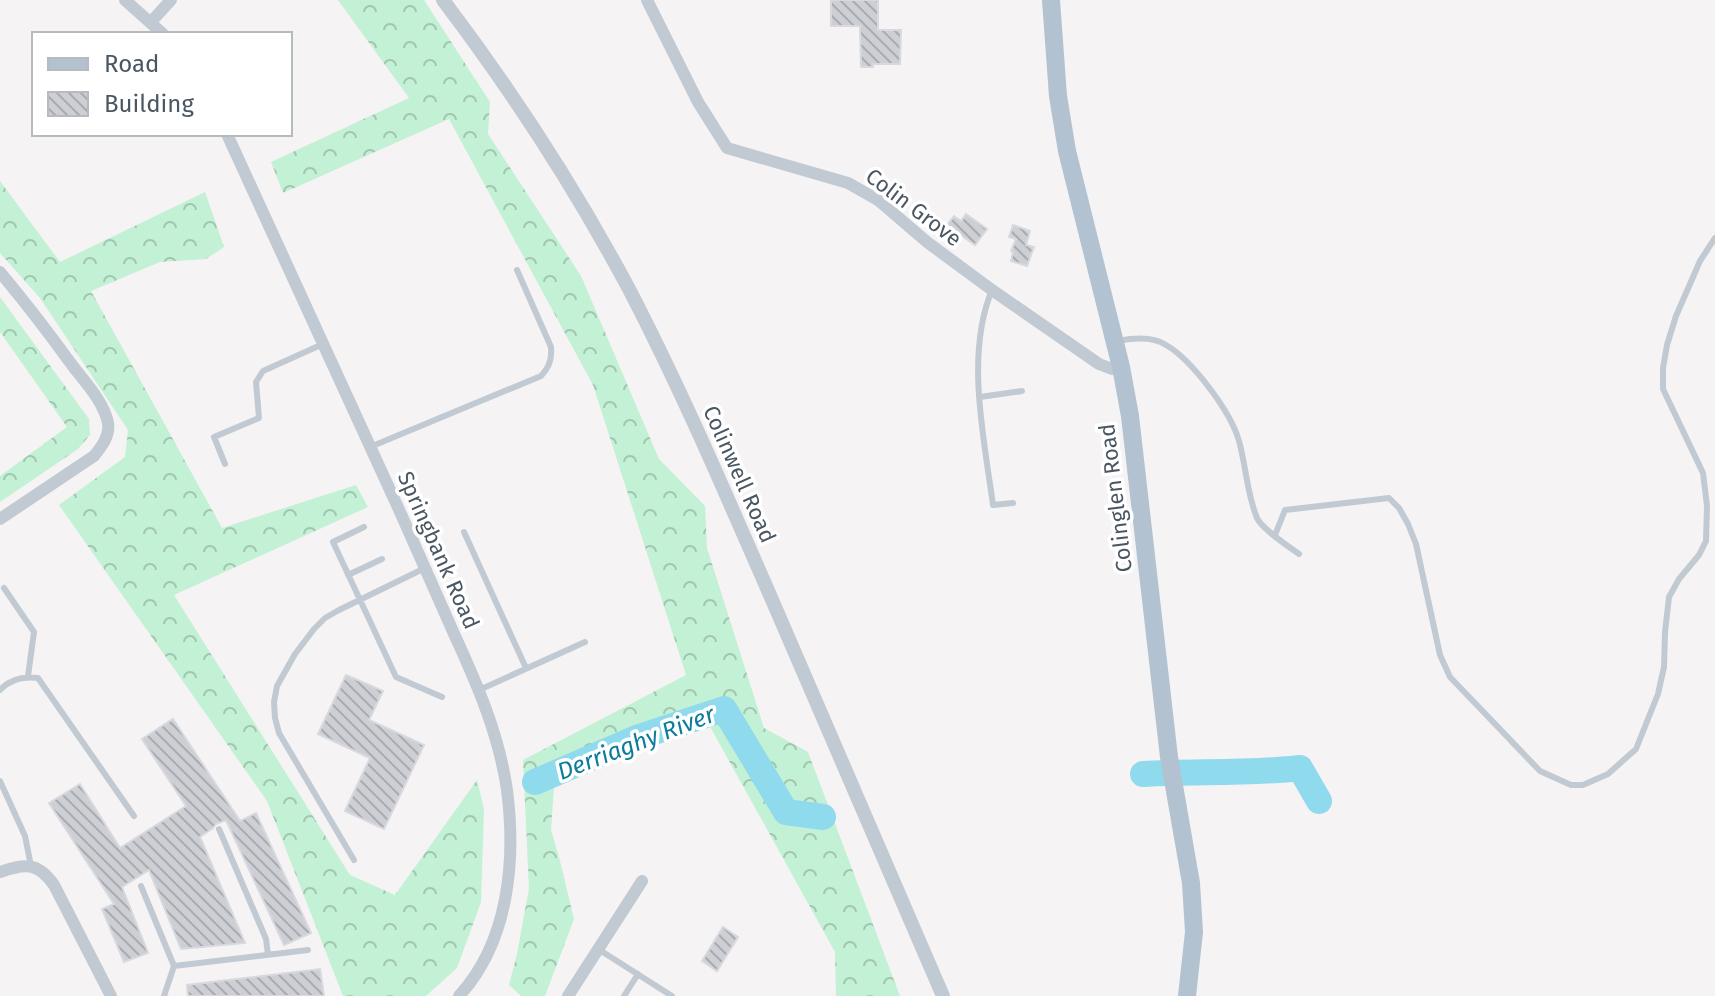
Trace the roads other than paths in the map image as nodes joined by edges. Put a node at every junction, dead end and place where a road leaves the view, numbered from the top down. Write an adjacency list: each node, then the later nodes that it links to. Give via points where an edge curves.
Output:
1 (125, 0): 6 (street)
2 (171, 0): 6 (street)
3 (443, 0): 56 (street, Colinwell Road, via 580,202 667,365)
4 (647, 0): 12 (street, Colin Grove, via 727,148 848,183 878,200)
5 (1051, 0): 13 (main road, Colinglen Road, via 1067,151)
6 (151, 22): 7 (street)
7 (161, 32)
8 (228, 136): 14 (street, Springbank Road)
9 (1715, 238): 24 (lane, via 1676,316 1663,368 1663,389 1703,473 1706,541 1669,597 1661,681 1636,749 1608,774 1571,785 1540,771 1450,677 1440,655 1416,544 1389,498 1285,510)
10 (517, 270): 18 (lane, via 551,347 549,368 541,376)
11 (0, 272): 21 (street, via 92,391 109,425 94,456)
12 (992, 290): 15 (street, Colin Grove, via 1099,364); 17 (lane, via 977,348)
13 (1115, 342): 15 (main road, Colinglen Road); 24 (lane, via 1150,339 1165,344 1203,379 1239,439 1258,522)
14 (323, 344): 18 (street, Springbank Road); 19 (lane, via 263,371 256,382 259,418 214,437)
15 (1121, 367): 57 (main road, Colinglen Road, via 1169,757 1191,883 1194,932)
16 (1022, 391): 17 (lane)
17 (980, 397): 20 (lane, via 993,505)
18 (370, 447): 27 (street, Springbank Road)
19 (225, 464)
20 (1013, 503)
21 (0, 519)
22 (364, 527): 28 (lane, via 333,542)
23 (464, 532): 32 (lane)
24 (1275, 535): 25 (lane)
25 (1299, 554)
26 (382, 559): 28 (lane)
27 (425, 568): 30 (lane); 35 (street, Springbank Road)
28 (348, 575): 30 (lane)
29 (4, 588): 33 (lane, via 34,632)
30 (359, 599): 36 (lane, via 396,677); 40 (lane, via 314,629 277,686 274,702 279,733)
31 (585, 642): 32 (lane)
32 (526, 668): 35 (lane)
33 (28, 676): 34 (lane); 38 (lane, via 38,678)
34 (0, 690)
35 (479, 690): 52 (street, Springbank Road, via 506,790 509,864 493,944)
36 (442, 697)
37 (0, 781): 41 (lane, via 25,836)
38 (134, 816)
39 (219, 829): 47 (lane)
40 (354, 860)
41 (31, 866): 42 (street); 50 (street, via 54,885)
42 (0, 872)
43 (642, 881): 45 (street)
44 (141, 886): 48 (lane)
45 (598, 949): 49 (lane); 53 (street)
46 (308, 950): 47 (lane)
47 (268, 955): 48 (lane)
48 (174, 966): 51 (lane)
49 (638, 974): 54 (lane); 55 (lane)
50 (111, 996)
51 (164, 996)
52 (459, 996)
53 (568, 996)
54 (624, 996)
55 (672, 996)
56 (943, 996)
57 (1187, 996)

